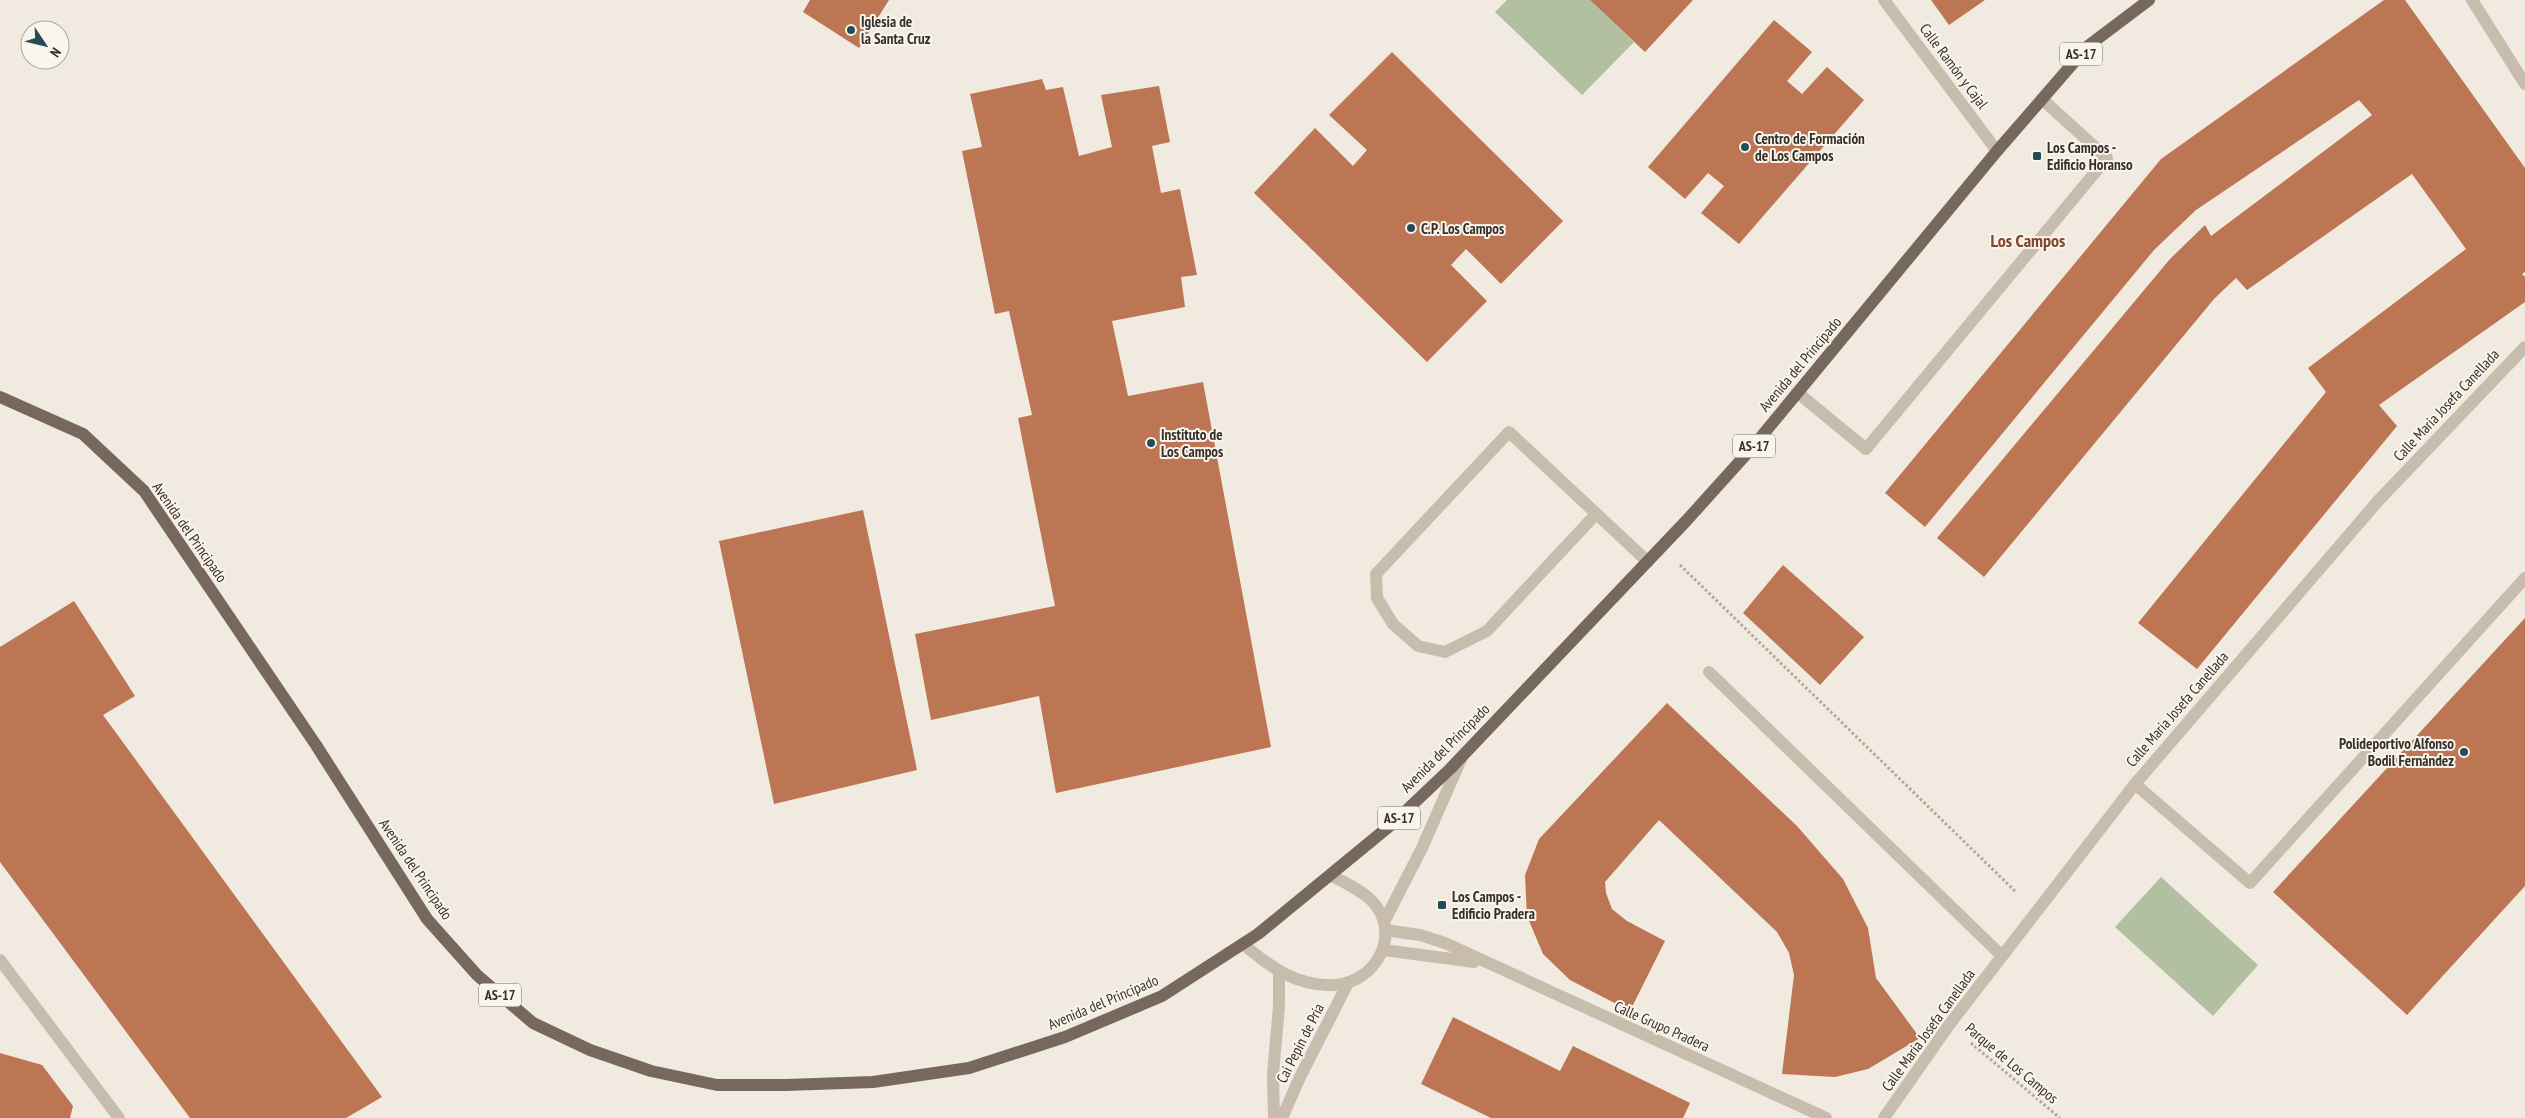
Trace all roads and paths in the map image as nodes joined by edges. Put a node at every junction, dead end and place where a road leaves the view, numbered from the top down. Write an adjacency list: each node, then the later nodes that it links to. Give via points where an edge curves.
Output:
1 (1884, 0): 6 (street, Calle Ramón y Cajal)
2 (2150, 0): 5 (main road, Avenida del Principado / AS-17, via 2088,46)
3 (2472, 0): 4 (street)
4 (2525, 84)
5 (2042, 99): 6 (main road, Avenida del Principado / AS-17); 8 (street, via 2107,158 1872,442 1866,449)
6 (1997, 151): 8 (main road, Avenida del Principado / AS-17)
7 (2525, 347): 16 (street, Calle Maria Josefa Canellada, via 2378,501)
8 (1798, 393): 11 (main road, Avenida del Principado / AS-17)
9 (0, 396): 20 (main road, Avenida del Principado / AS-17, via 83,434 144,491 316,745 427,920 477,975 533,1023 590,1050 651,1072 717,1084 873,1082 969,1068 1065,1038 1162,996)
10 (1596, 514): 10 (street, via 1510,432 1376,574 1376,598 1393,624 1418,646 1445,652 1487,631); 12 (street)
11 (1662, 547): 12 (main road, Avenida del Principado / AS-17); 18 (path)
12 (1648, 562): 15 (main road, Avenida del Principado / AS-17)
13 (2525, 578): 16 (street, via 2250,883)
14 (1709, 672): 22 (street)
15 (1463, 755): 17 (main road, Avenida del Principado / AS-17, via 1392,824); 19 (street)
16 (2135, 784): 18 (street, Calle Maria Josefa Canellada)
17 (1330, 875): 19 (street, via 1373,902); 20 (main road, Avenida del Principado / AS-17)
18 (2036, 911): 22 (street, Calle Maria Josefa Canellada)
19 (1385, 926): 21 (street); 24 (street, Calle Grupo Pradera, via 1445,943)
20 (1243, 944): 25 (street, Cai Pepín de Pria)
21 (1384, 950): 24 (street, Calle Grupo Pradera); 26 (street, Cai Pepín de Pria, via 1370,971)
22 (2002, 956): 27 (street, Calle Maria Josefa Canellada)
23 (0, 960): 28 (street)
24 (1484, 963): 31 (street, Calle Grupo Pradera)
25 (1279, 973): 26 (street, Cai Pepín de Pria, via 1319,984); 29 (street, Cai Pepín de Pria, via 1273,1074)
26 (1348, 983): 30 (street, Cai Pepín de Pria)
27 (1949, 1025): 32 (street, Calle Maria Josefa Canellada); 33 (path, Parque de Los Campos)
28 (119, 1118)
29 (1274, 1118)
30 (1282, 1118)
31 (1826, 1118)
32 (1884, 1118)
33 (2060, 1118)

